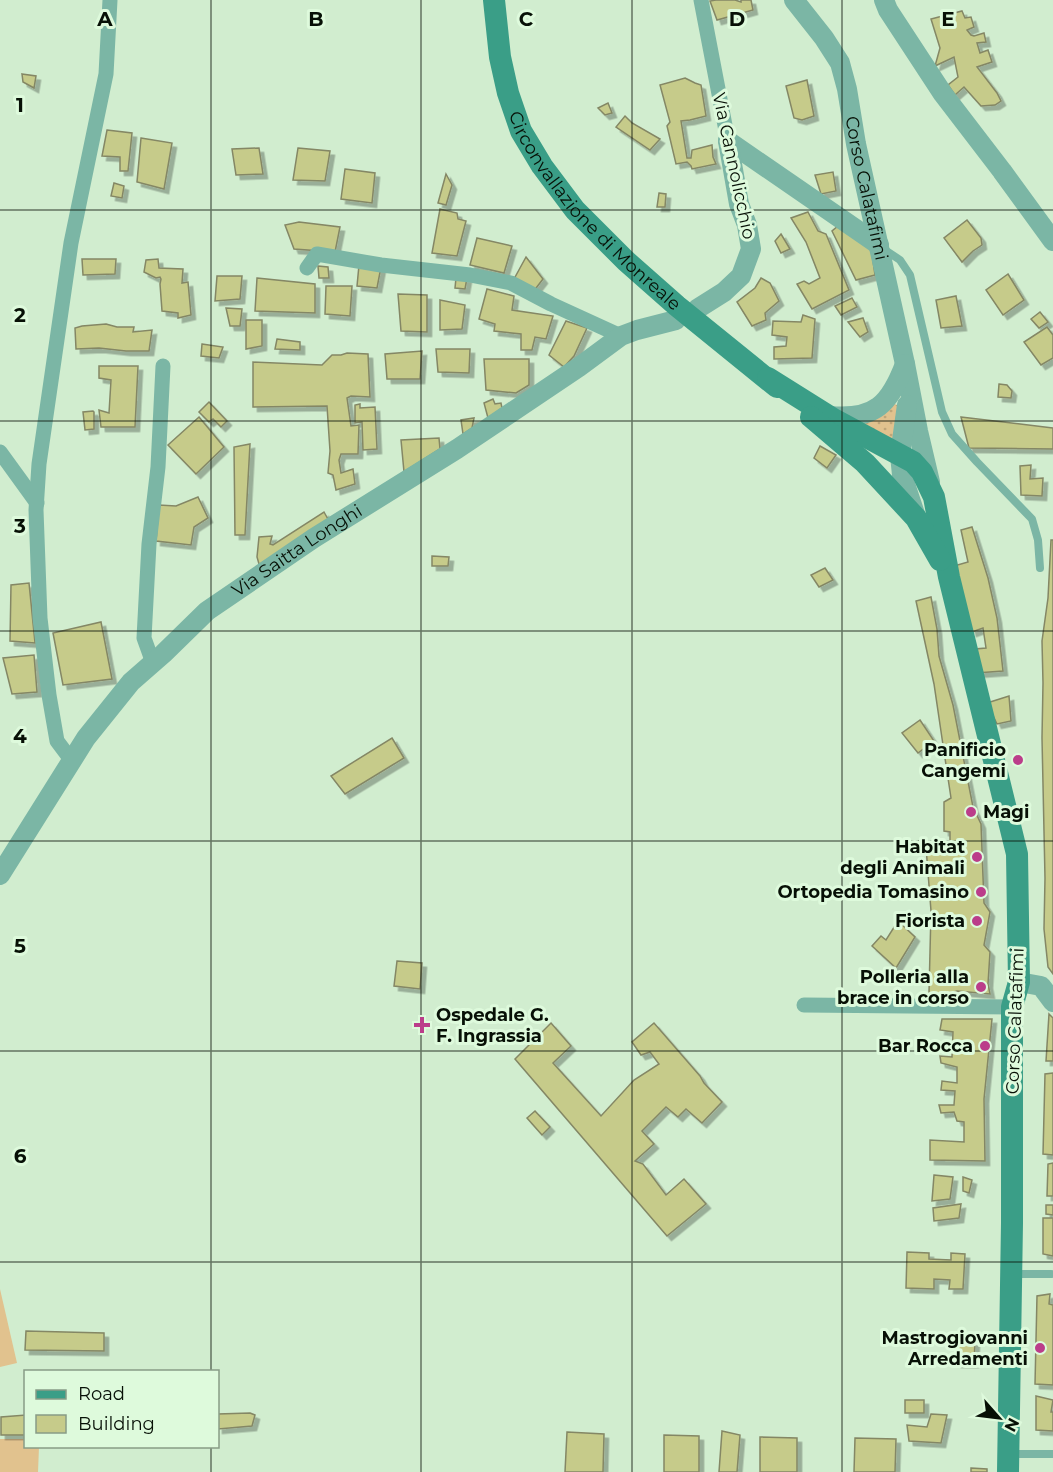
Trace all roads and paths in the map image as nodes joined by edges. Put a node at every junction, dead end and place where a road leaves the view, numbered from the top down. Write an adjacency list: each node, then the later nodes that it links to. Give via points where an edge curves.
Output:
1 (110, 0): 23 (street, via 106,74 71,243 39,464)
2 (494, 0): 15 (main road, Circonvallazione di Monreale, via 508,93 521,131 542,166 575,210 626,261)
3 (701, 0): 6 (street, Via Cannolicchio)
4 (794, 0): 8 (street, Corso Calatafimi, via 840,63)
5 (884, 0): 7 (street, via 943,94)
6 (728, 141): 8 (street); 10 (street, Via Cannolicchio, via 751,249 741,276)
7 (1053, 241)
8 (879, 245): 13 (street, Corso Calatafimi); 25 (lane, via 900,260 910,275 942,412 952,434 1032,519)
9 (307, 268): 12 (street, via 317,254 511,283)
10 (698, 309)
11 (676, 320): 12 (street, Via Saitta Longhi)
12 (621, 336): 27 (street, Via Saitta Longhi, via 458,449 314,538 207,611)
13 (904, 364): 16 (street, Corso Calatafimi); 17 (street, via 891,394 880,405 864,415)
14 (163, 366): 27 (street, via 144,638)
15 (768, 378): 17 (main road); 21 (main road)
16 (909, 387): 18 (street, Corso Calatafimi); 20 (street)
17 (830, 416): 20 (main road)
18 (918, 431): 20 (street, via 913,443); 22 (street, Corso Calatafimi)
19 (0, 452): 23 (street)
20 (900, 455): 21 (street); 22 (main road, via 922,472); 24 (street)
21 (865, 463): 24 (main road)
22 (934, 497): 26 (main road)
23 (37, 503): 28 (street, via 40,618 49,695 57,741)
24 (916, 518): 26 (main road)
25 (1040, 568)
26 (950, 578): 30 (main road, Corso Calatafimi, via 1017,854)
27 (153, 663): 28 (street, Via Saitta Longhi, via 131,682)
28 (72, 761): 29 (street, Via Saitta Longhi)
29 (0, 875)
30 (1019, 982): 31 (street, via 1041,986); 33 (main road, Corso Calatafimi)
31 (1053, 1002)
32 (804, 1005): 33 (street)
33 (1012, 1007): 34 (main road, Corso Calatafimi)
34 (1011, 1274): 35 (lane); 37 (main road, Corso Calatafimi)
35 (1051, 1274)
36 (1053, 1454): 37 (lane)
37 (1008, 1463)

